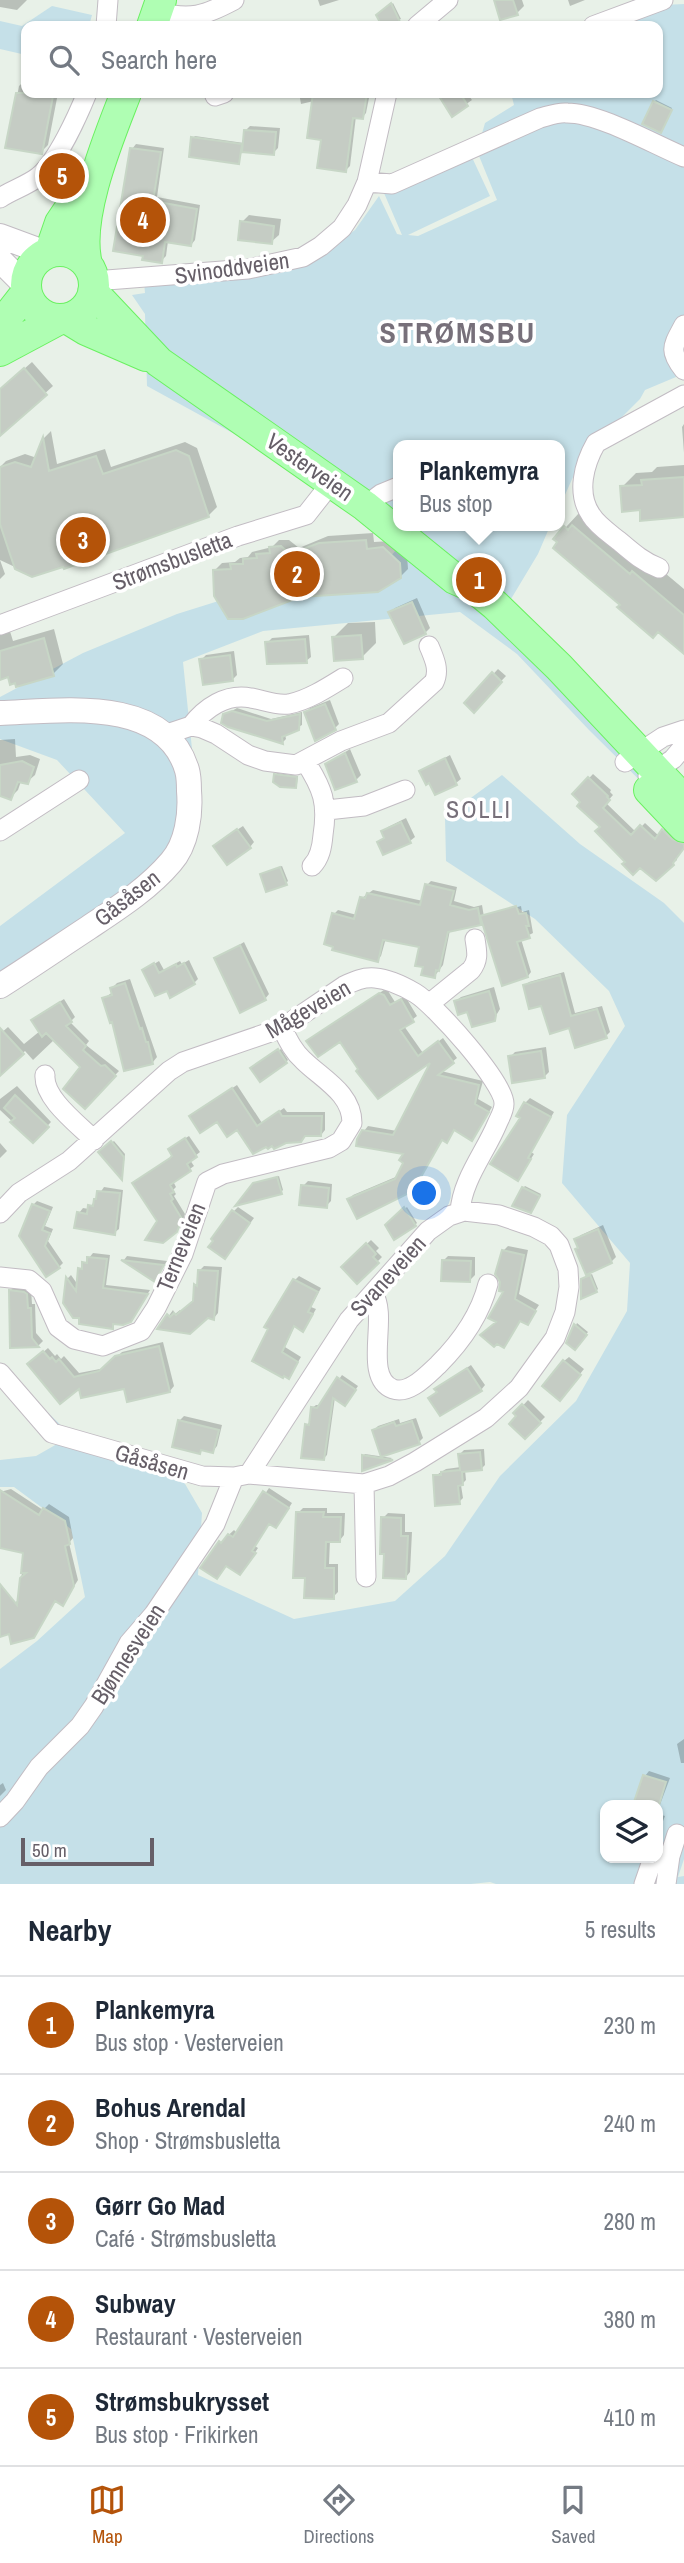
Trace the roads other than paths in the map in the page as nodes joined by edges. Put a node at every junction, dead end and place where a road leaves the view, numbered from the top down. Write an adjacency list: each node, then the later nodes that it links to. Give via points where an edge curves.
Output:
1 (108, 0): 6 (street)
2 (234, 0): 5 (street, via 190,18)
3 (447, 0): 7 (street)
4 (663, 0): 8 (street)
5 (157, 13)
6 (106, 21)
7 (423, 21)
8 (606, 21)
9 (85, 98): 15 (street, via 41,175)
10 (124, 98): 13 (main road)
11 (386, 98): 14 (street, Svinoddveien)
12 (684, 158): 14 (street, via 611,125 565,112 540,118 392,184)
13 (97, 168): 17 (main road, via 60,223); 19 (main road, via 83,251)
14 (367, 182): 19 (street, Svinoddveien, via 342,228 303,257 248,270)
15 (0, 198)
16 (0, 236): 17 (street)
17 (48, 252): 19 (main road, via 70,252); 20 (main road, via 30,266)
18 (0, 260): 20 (street)
19 (92, 279): 21 (main road, via 85,309); 25 (main road, Vesterveien)
20 (25, 289): 21 (main road, via 37,312); 23 (main road)
21 (63, 319): 24 (main road); 25 (main road, Vesterveien)
22 (684, 325): 26 (street, via 673,353)
23 (0, 326)
24 (0, 351)
25 (159, 362): 28 (main road, Vesterveien)
26 (684, 370)
27 (684, 395): 33 (street, via 596,443 583,474 589,514 645,563)
28 (332, 482): 30 (main road, Vesterveien); 34 (street, Strømsbusletta, via 306,515)
29 (393, 489): 30 (street)
30 (365, 506): 31 (main road, Vesterveien)
31 (393, 529)
32 (396, 531): 43 (main road, Vesterveien, via 495,605 559,667)
33 (659, 568)
34 (0, 625)
35 (429, 646): 42 (street, via 436,663 435,682 389,723)
36 (343, 678): 38 (street, via 289,704 227,699 212,705)
37 (0, 713): 40 (street, Gåsåsen, via 123,715 146,722)
38 (191, 726): 40 (street); 42 (street, via 265,761 283,765)
39 (684, 730): 43 (street, via 663,737)
40 (164, 735): 52 (street, Gåsåsen, via 187,770 187,825 174,860 121,906)
41 (684, 746): 43 (street, via 673,759)
42 (305, 761): 47 (street, via 320,785)
43 (641, 767): 46 (main road, Vesterveien); 48 (main road, Vesterveien)
44 (79, 779): 49 (street)
45 (405, 790): 47 (street, via 365,806)
46 (684, 800)
47 (327, 810): 50 (street, via 321,848)
48 (684, 827)
49 (0, 831)
50 (312, 866)
51 (475, 939): 53 (street, via 476,964)
52 (0, 986)
53 (429, 1004): 54 (street, Mågeveien, via 389,981 366,978 344,986); 57 (street, Mågeveien, via 477,1057 504,1098 505,1107 470,1175)
54 (282, 1028): 56 (street, Mågeveien, via 183,1062); 59 (street, Terneveien, via 302,1059 340,1092 352,1123 341,1141 329,1148 207,1182 183,1254 141,1331 103,1346 88,1345 58,1327 42,1291 29,1280)
55 (45, 1075): 56 (street, via 49,1094)
56 (94, 1140): 58 (street, Mågeveien, via 19,1193)
57 (460, 1212): 61 (street, Svaneveien, via 428,1231); 64 (street, via 499,1215 551,1236 568,1269 565,1311 555,1338 507,1401 424,1457)
58 (0, 1213)
59 (0, 1277)
60 (488, 1284): 61 (street, via 483,1304 464,1334 429,1373 404,1390 388,1386 380,1374 379,1308)
61 (373, 1294): 63 (street, Svaneveien, via 349,1320)
62 (0, 1373): 63 (street, Gåsåsen, via 52,1433 202,1476)
63 (241, 1476): 64 (street); 66 (street, Bjønnesveien, via 215,1524 130,1643 80,1727)
64 (364, 1484): 65 (street)
65 (366, 1577)
66 (0, 1817)
67 (681, 1832): 68 (street); 71 (street, via 670,1856)
68 (663, 1841)
69 (651, 1863): 70 (street)
70 (644, 1884)
71 (666, 1884)

